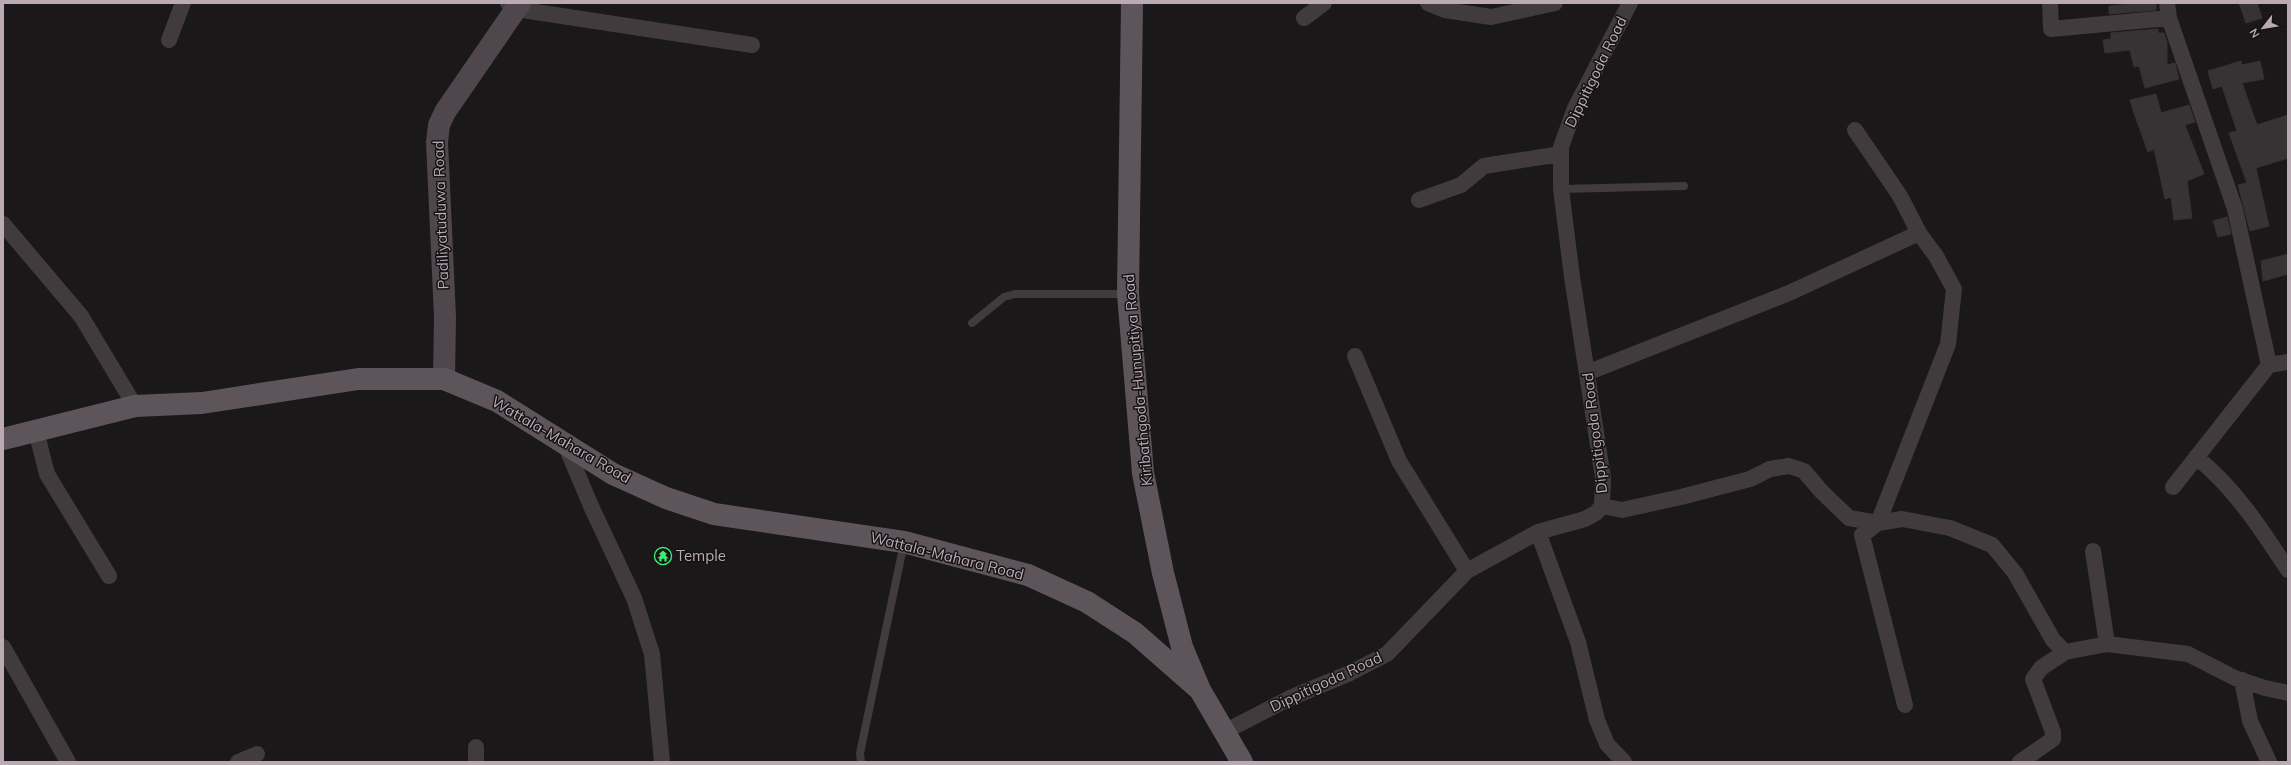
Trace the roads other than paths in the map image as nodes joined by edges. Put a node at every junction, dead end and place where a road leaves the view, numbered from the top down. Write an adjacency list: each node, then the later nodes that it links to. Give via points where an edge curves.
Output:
1 (183, 3): 11 (street)
2 (1132, 3): 20 (main road, Kiribathgoda-Hunupitiya Road)
3 (1324, 3): 10 (street)
4 (1428, 3): 5 (street, via 1445,10 1492,17)
5 (1555, 3)
6 (1630, 3): 14 (street, Dippitigoda Road, via 1575,108 1561,147)
7 (2050, 3): 9 (street, via 2051,29)
8 (515, 5): 12 (street); 26 (street, Padiliyatuduwa Road, via 439,125 437,142 443,239)
9 (2168, 10): 24 (street, via 2235,209)
10 (1304, 18)
11 (169, 40)
12 (752, 45)
13 (1855, 130): 19 (street, via 1900,196)
14 (1561, 154): 16 (street, Dippitigoda Road); 17 (street, via 1484,166 1461,185)
15 (1684, 186): 16 (lane)
16 (1562, 189): 25 (street, Dippitigoda Road, via 1572,277)
17 (1419, 200)
18 (3, 224): 27 (street, via 81,316)
19 (1919, 233): 25 (street, via 1789,293); 34 (street, via 1936,256 1954,289 1948,344)
20 (1128, 294): 21 (lane, via 1015,294 1004,297); 45 (main road, Kiribathgoda-Hunupitiya Road, via 1143,473 1163,573 1182,646)
21 (972, 323)
22 (1355, 356): 39 (street, via 1399,461)
23 (2288, 362): 24 (street)
24 (2269, 365): 31 (street)
25 (1588, 372): 33 (street, Dippitigoda Road, via 1604,478)
26 (444, 379): 27 (main road, Wattala-Mahara Road, via 358,379 202,404); 30 (main road, Wattala-Mahara Road, via 497,401)
27 (135, 406): 28 (main road, Wattala-Mahara Road)
28 (36, 431): 29 (main road, Wattala-Mahara Road); 40 (street, via 47,474)
29 (3, 439)
30 (564, 441): 36 (main road, Wattala-Mahara Road, via 613,474 666,498 714,514); 52 (street, via 634,598 652,654)
31 (2196, 458): 32 (street); 38 (street, via 2217,474 2266,536)
32 (2173, 487)
33 (1602, 506): 34 (street, via 1622,510 1681,497 1789,466 1804,471 1820,491 1849,518); 35 (street, Dippitigoda Road, via 1585,519)
34 (1878, 523): 43 (street, via 1902,519 1950,528 1992,545 2015,573 2053,640); 47 (street, via 1862,535)
35 (1538, 532): 39 (street, Dippitigoda Road); 55 (street, via 1578,642 1598,720 1608,744)
36 (904, 542): 45 (main road, Wattala-Mahara Road, via 1028,576 1087,602 1135,632); 53 (lane, via 860,754)
37 (2093, 551): 41 (street)
38 (2288, 570)
39 (1467, 571): 48 (street, Dippitigoda Road, via 1387,654 1350,673 1290,698)
40 (109, 576)
41 (2107, 644): 43 (street); 44 (street, via 2188,654)
42 (3, 647): 50 (street)
43 (2065, 652): 56 (street, via 2041,668 2033,679 2053,732 2053,739)
44 (2242, 680): 46 (street); 57 (street, via 2250,721)
45 (1200, 690): 48 (main road, Kiribathgoda-Hunupitiya Road)
46 (2288, 694)
47 (1905, 705)
48 (1224, 732): 54 (main road, Kiribathgoda-Hunupitiya Road)
49 (257, 754): 51 (street)
50 (68, 762)
51 (238, 762)
52 (662, 762)
53 (861, 762)
54 (1242, 762)
55 (1624, 762)
56 (2020, 762)
57 (2269, 762)

